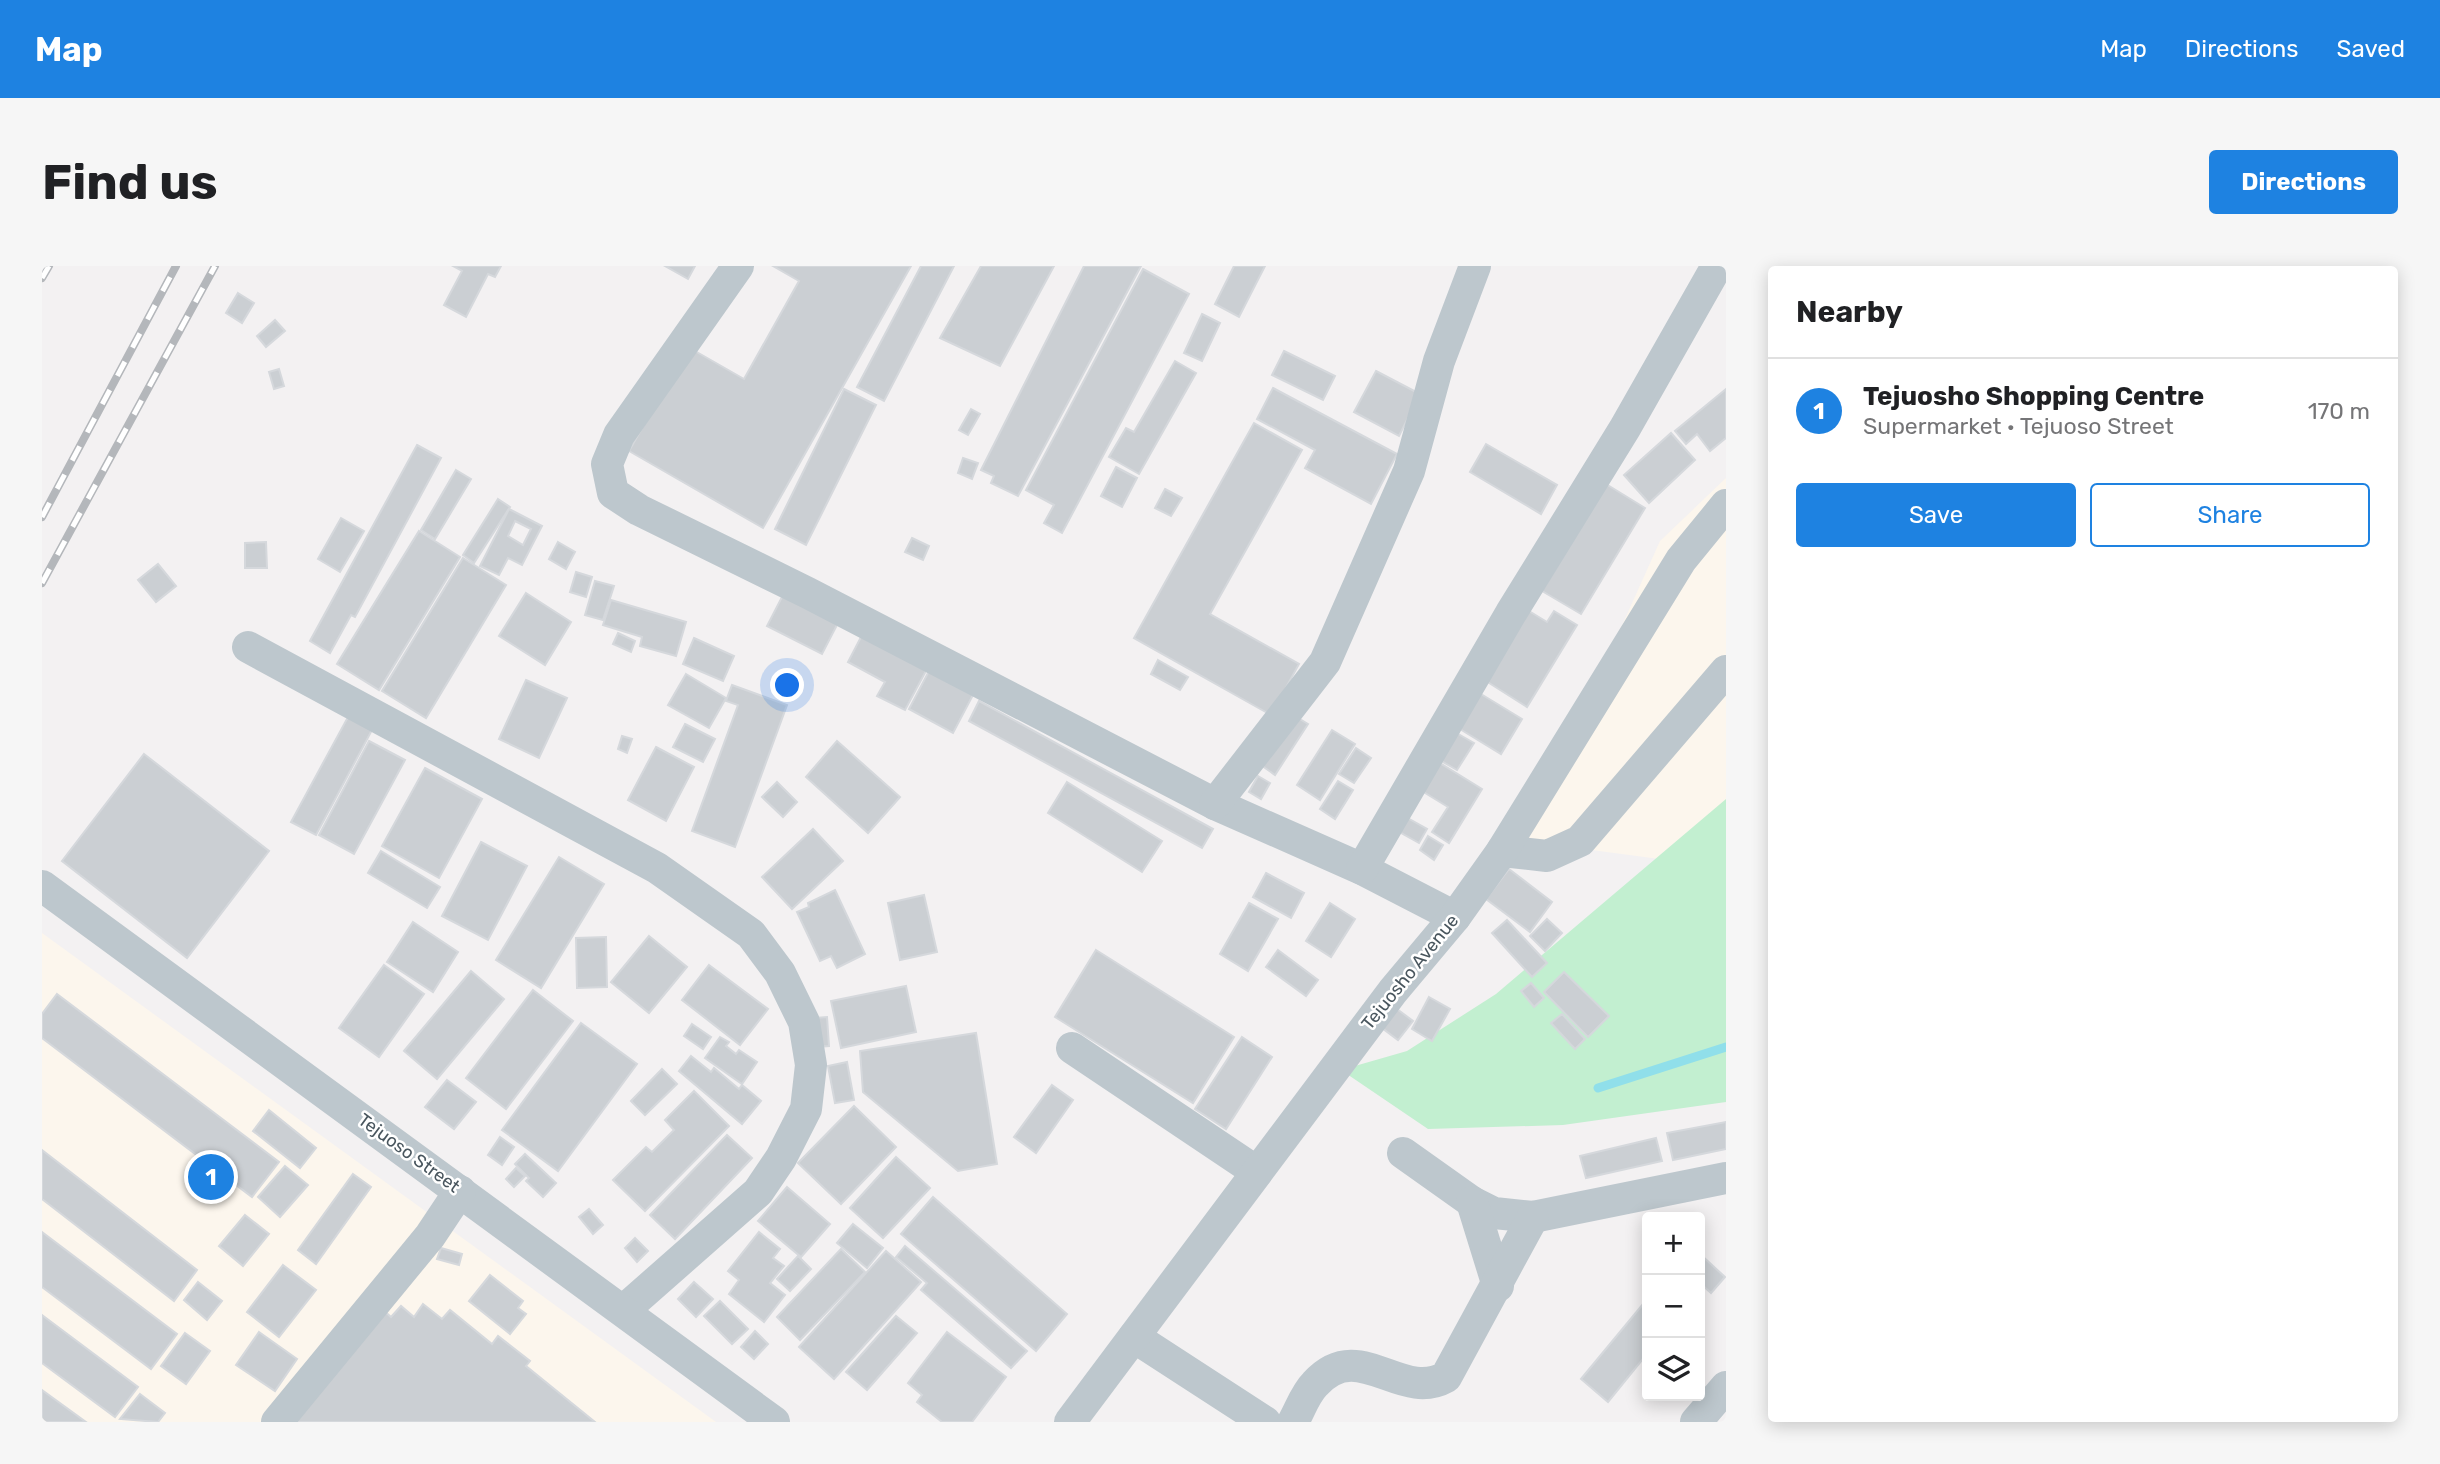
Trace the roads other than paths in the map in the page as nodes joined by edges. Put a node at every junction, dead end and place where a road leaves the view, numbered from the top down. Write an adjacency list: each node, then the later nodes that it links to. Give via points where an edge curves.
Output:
1 (738, 266): 7 (street, via 619,435 607,464 612,492 639,510)
2 (1475, 266): 7 (street, via 1439,360 1409,471 1325,662)
3 (1717, 266): 9 (street)
4 (1726, 505): 8 (street, Tejuosho Avenue, via 1681,560)
5 (248, 647): 20 (street, via 657,868 751,934 780,973 804,1022 811,1065 806,1109 758,1192)
6 (1726, 671): 8 (street, via 1580,841 1547,856)
7 (1215, 804): 9 (street)
8 (1502, 851): 11 (street, Tejuosho Avenue)
9 (1362, 869): 11 (street)
10 (42, 886): 16 (street, Tejuoso Street)
11 (1455, 917): 14 (street, Tejuosho Avenue, via 1393,991)
12 (1072, 1048): 14 (street)
13 (1403, 1153): 17 (street)
14 (1257, 1172): 21 (street, Tejuosho Avenue)
15 (1726, 1178): 18 (street)
16 (460, 1191): 20 (street, Tejuoso Street); 23 (street, via 430,1236)
17 (1472, 1202): 18 (street, via 1494,1213); 19 (street)
18 (1533, 1217): 19 (street)
19 (1498, 1286): 27 (street, via 1446,1377 1433,1385 1358,1364 1332,1368 1313,1385)
20 (624, 1310): 24 (street, Tejuoso Street)
21 (1134, 1337): 25 (street, Tejuosho Avenue); 26 (street)
22 (1726, 1387): 28 (street)
23 (277, 1422)
24 (774, 1422)
25 (1070, 1422)
26 (1265, 1422)
27 (1293, 1422)
28 (1696, 1422)

